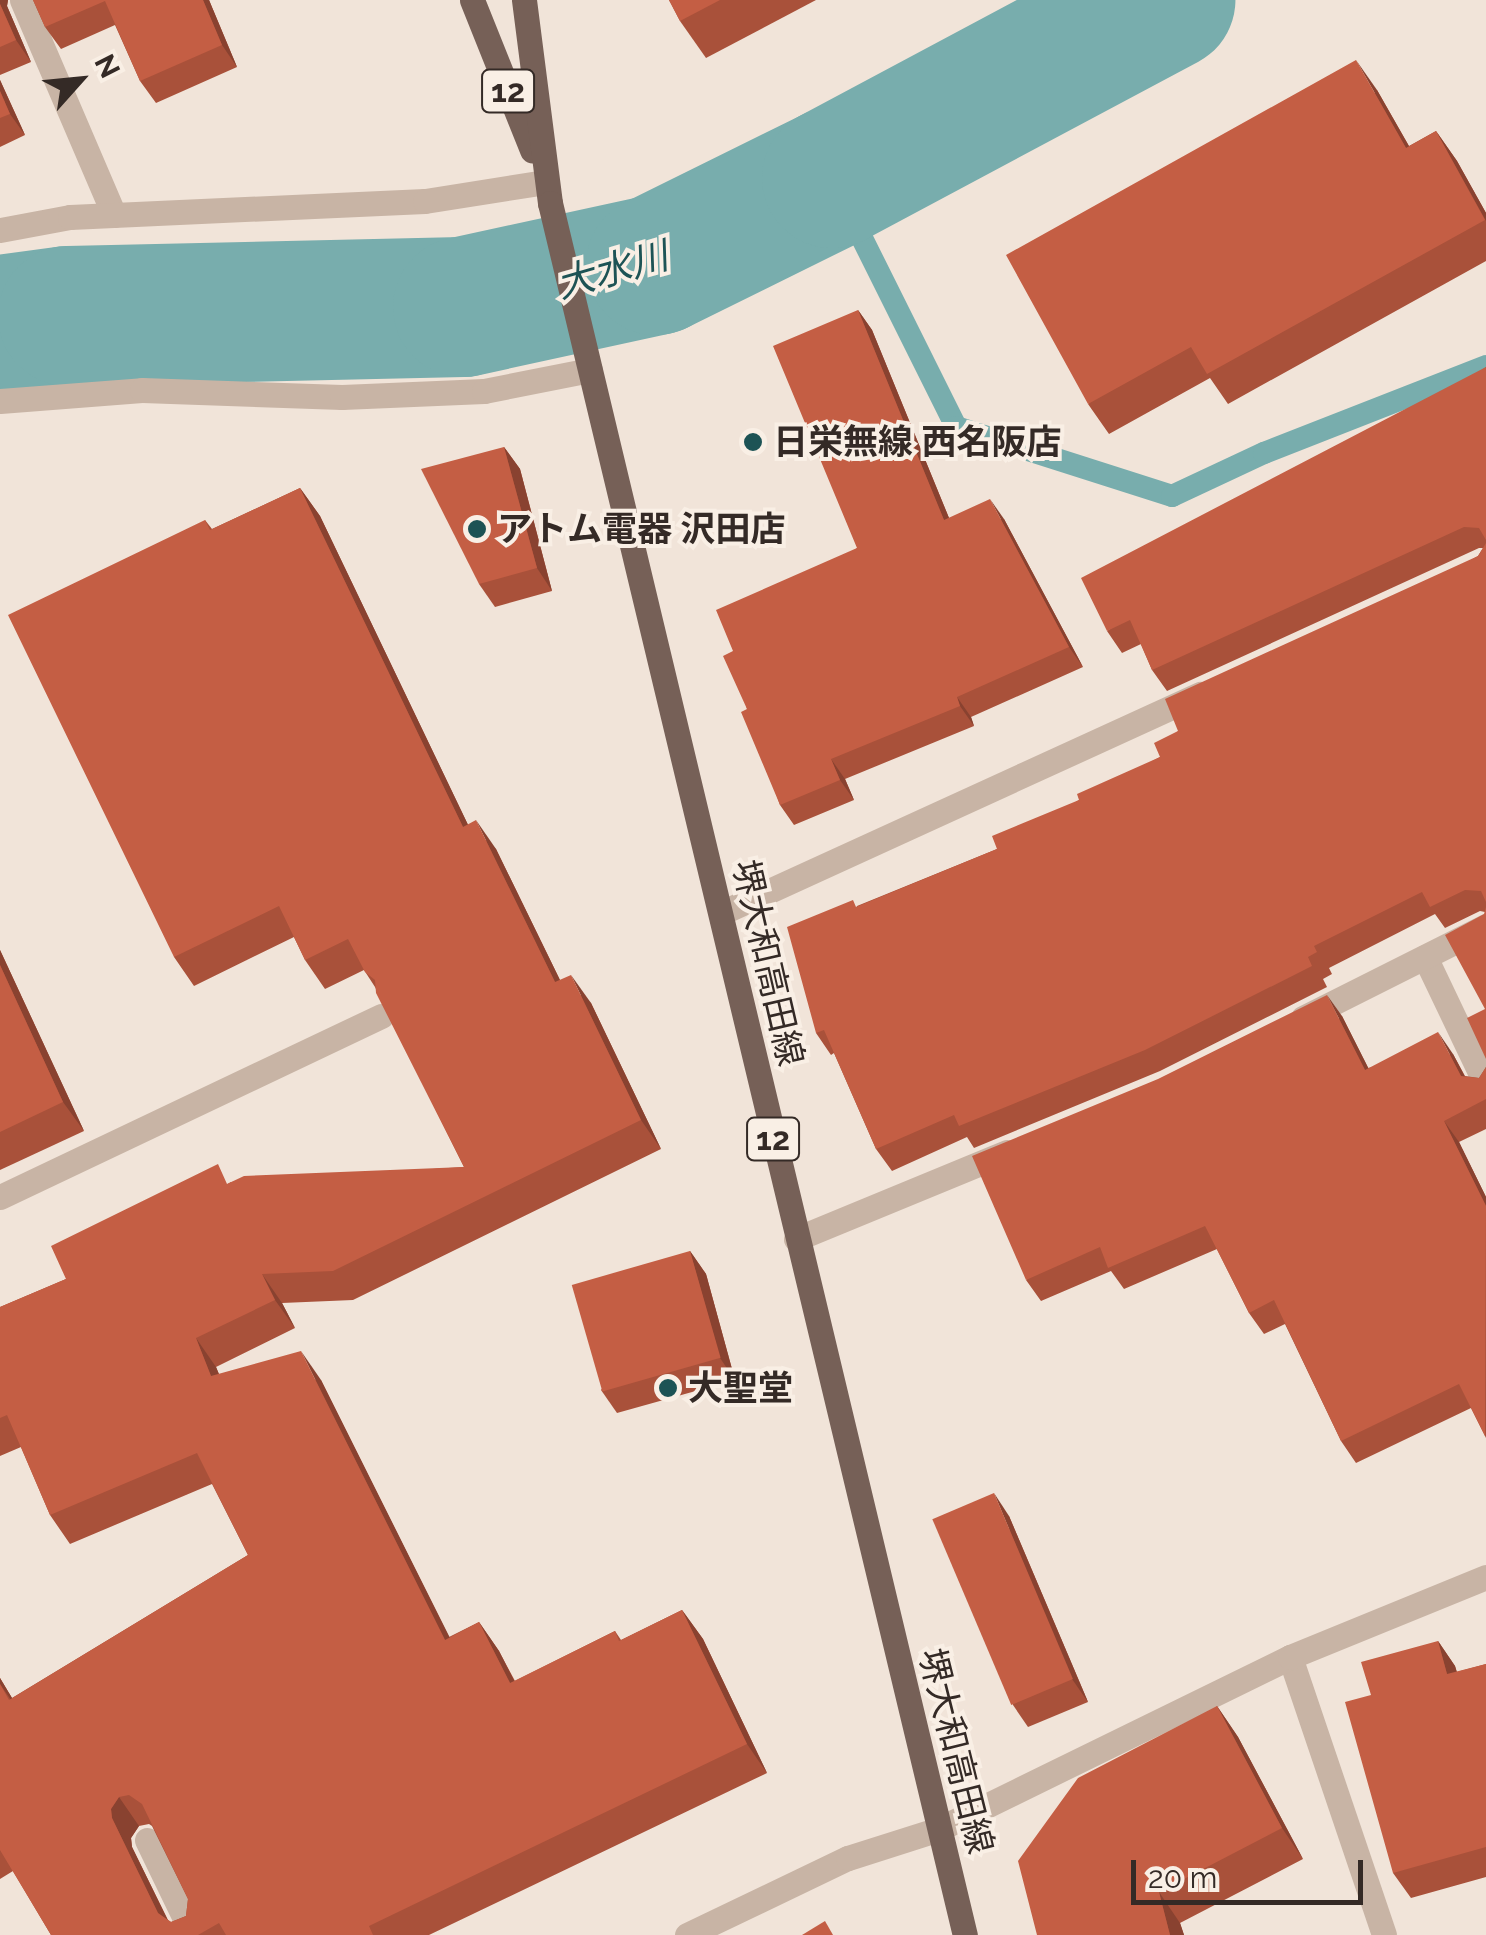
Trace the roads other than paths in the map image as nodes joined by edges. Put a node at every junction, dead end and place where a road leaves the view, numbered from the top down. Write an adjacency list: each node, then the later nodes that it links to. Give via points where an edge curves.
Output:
1 (22, 0): 5 (street)
2 (472, 0): 4 (main road, 堺大和高田線 / 12)
3 (524, 0): 4 (main road, 堺大和高田線 / 12)
4 (547, 192): 5 (street); 7 (main road, 堺大和高田線 / 12)
5 (114, 215): 6 (street)
6 (0, 230)
7 (590, 370): 8 (street, via 484,391 342,397 142,390); 10 (main road, 堺大和高田線 / 12)
8 (0, 401)
9 (1216, 686): 10 (street)
10 (721, 912): 18 (main road, 堺大和高田線 / 12)
11 (1486, 926): 12 (street)
12 (1425, 956): 14 (street); 15 (street)
13 (381, 1016): 17 (street)
14 (1287, 1026)
15 (1486, 1085)
16 (1039, 1138): 18 (street)
17 (0, 1197)
18 (796, 1239): 21 (main road, 堺大和高田線 / 12)
19 (1486, 1577): 20 (street)
20 (1290, 1656): 21 (street); 26 (street)
21 (939, 1829): 24 (street, via 848,1858); 25 (main road, 堺大和高田線 / 12)
22 (147, 1840): 23 (street)
23 (193, 1935)
24 (687, 1935)
25 (964, 1935)
26 (1384, 1935)

